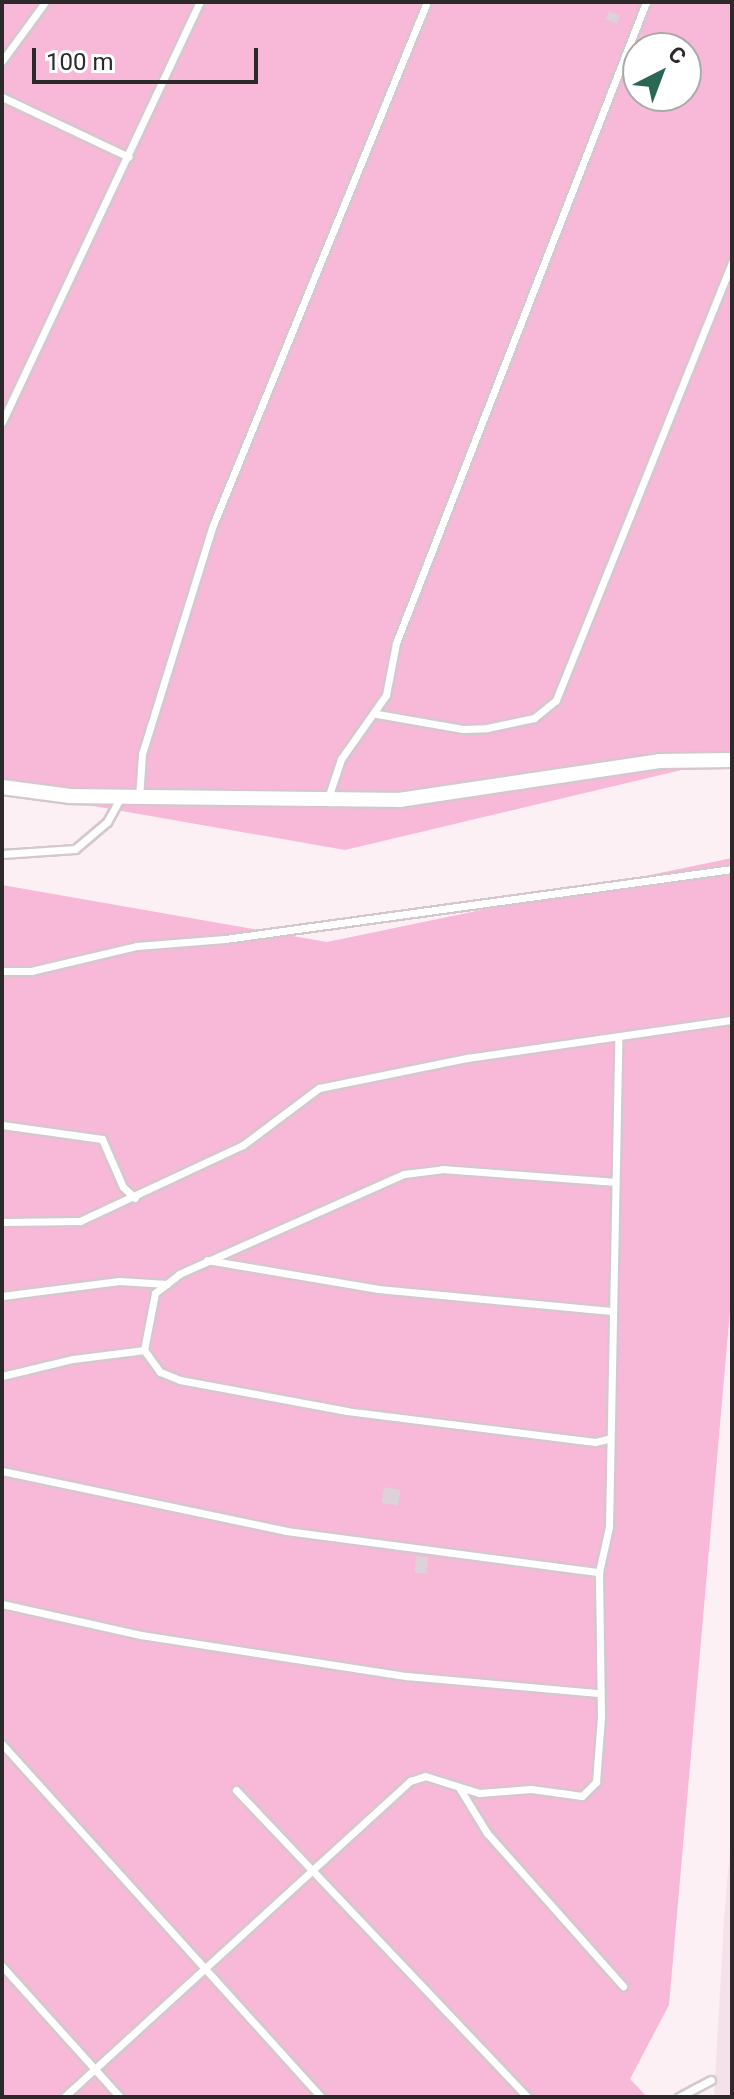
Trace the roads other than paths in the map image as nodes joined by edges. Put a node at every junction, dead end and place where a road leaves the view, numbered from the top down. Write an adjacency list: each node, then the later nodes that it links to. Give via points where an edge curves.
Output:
1 (45, 2): 5 (lane)
2 (200, 2): 7 (lane)
3 (427, 2): 14 (lane, via 213,525 142,754)
4 (646, 2): 10 (lane, via 396,643)
5 (2, 61)
6 (2, 97): 7 (lane)
7 (129, 157): 9 (lane)
8 (732, 263): 10 (lane, via 556,700 534,718 487,728 463,729)
9 (2, 422)
10 (377, 714): 15 (lane, via 341,759)
11 (732, 760): 15 (street, via 659,761 399,800)
12 (2, 787): 13 (street)
13 (121, 797): 14 (street); 16 (lane, via 107,822 75,849)
14 (139, 798): 15 (street)
15 (328, 799)
16 (2, 854)
17 (732, 869): 18 (lane, via 225,939 137,946 31,971)
18 (2, 971)
19 (732, 1020): 20 (lane)
20 (618, 1038): 22 (lane); 23 (lane, via 467,1058 319,1088 243,1145)
21 (2, 1125): 23 (lane, via 102,1139 123,1187)
22 (613, 1182): 25 (lane, via 442,1169 404,1174); 28 (lane)
23 (135, 1198): 24 (lane, via 80,1221)
24 (2, 1222)
25 (207, 1260): 26 (lane); 28 (lane, via 379,1289)
26 (167, 1284): 27 (lane, via 119,1281); 29 (lane, via 148,1309)
27 (2, 1296)
28 (613, 1311): 31 (lane)
29 (144, 1350): 30 (lane); 31 (lane, via 160,1372 195,1383 347,1411 595,1442)
30 (2, 1376)
31 (608, 1439): 33 (lane, via 609,1527)
32 (2, 1471): 33 (lane, via 286,1531)
33 (599, 1572): 35 (lane)
34 (2, 1604): 35 (lane, via 141,1635 407,1676)
35 (598, 1693): 37 (lane, via 596,1782 590,1791 582,1796 531,1789)
36 (2, 1744): 41 (lane)
37 (460, 1789): 39 (lane, via 425,1776 410,1781); 42 (lane, via 487,1833)
38 (236, 1790): 39 (lane)
39 (314, 1869): 41 (lane); 49 (lane)
40 (2, 1966): 43 (lane)
41 (207, 1970): 43 (lane); 48 (lane)
42 (623, 1986)
43 (95, 2070): 46 (lane); 47 (lane)
44 (711, 2080): 45 (lane)
45 (688, 2094): 50 (lane)
46 (64, 2097)
47 (120, 2097)
48 (321, 2097)
49 (527, 2097)
50 (679, 2097)

